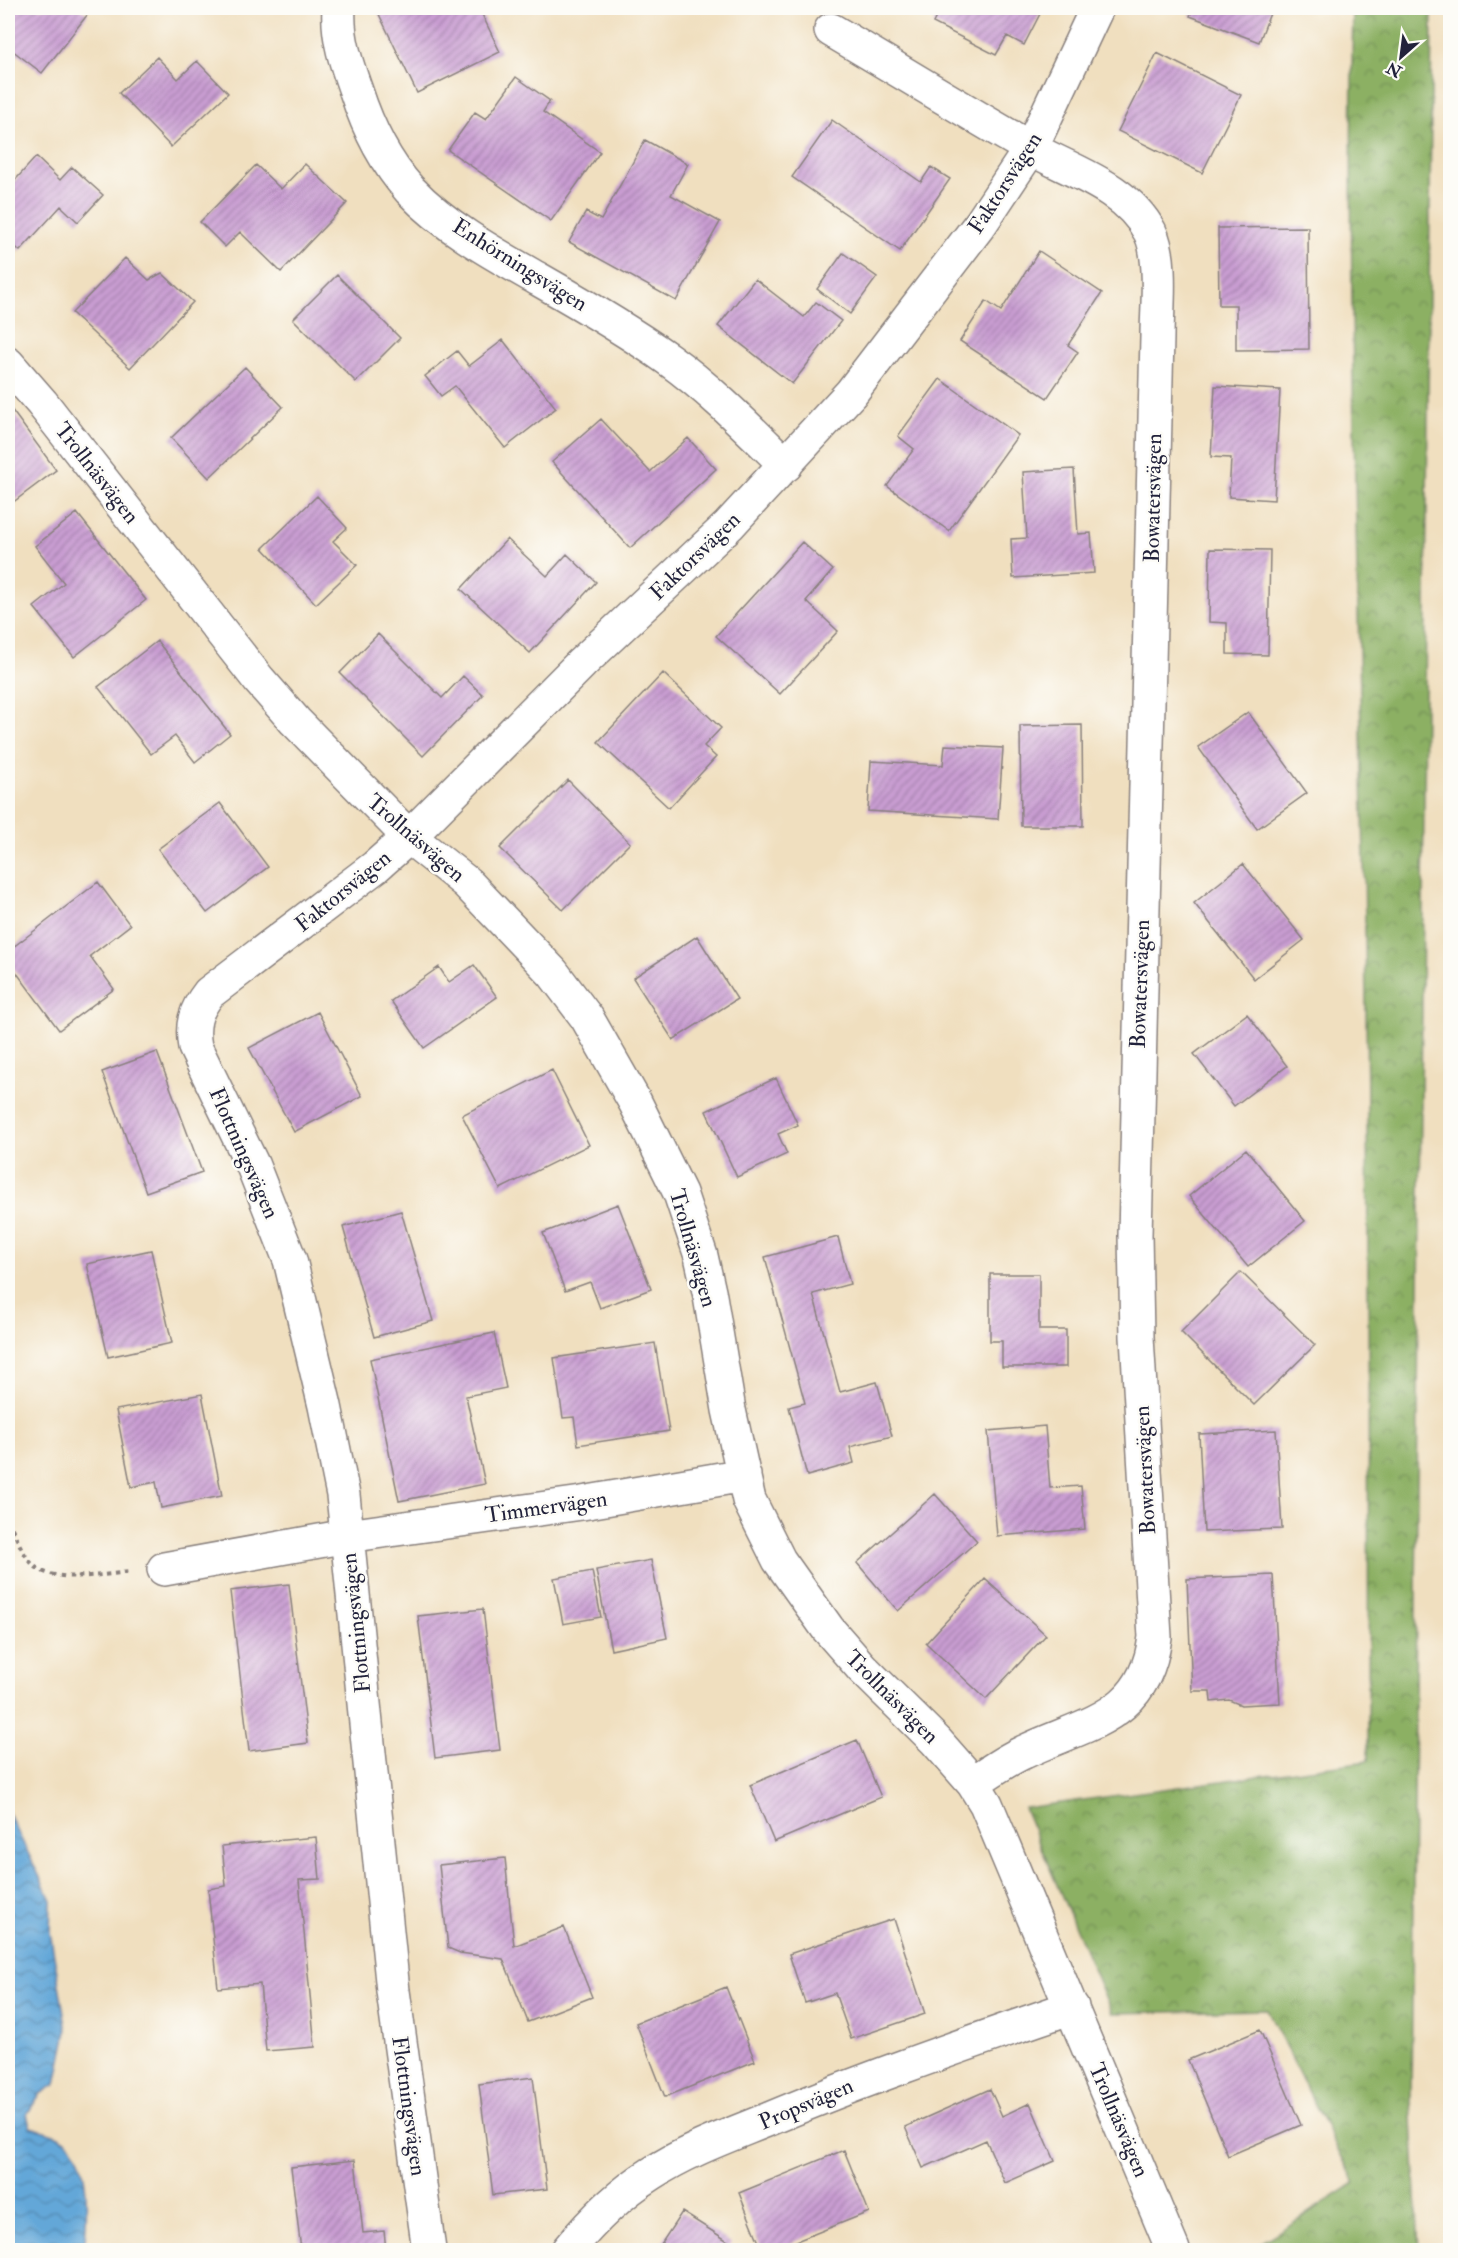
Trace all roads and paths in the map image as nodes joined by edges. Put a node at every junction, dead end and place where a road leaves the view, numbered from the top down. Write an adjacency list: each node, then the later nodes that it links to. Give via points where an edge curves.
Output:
1 (337, 8): 6 (street, Enhörningsvägen, via 344,58 363,112 385,157 410,190 485,248 592,309 667,359 728,408)
2 (1097, 8): 4 (street, Faktorsvägen)
3 (831, 30): 4 (street, Bowatersvägen)
4 (1030, 148): 6 (street, Faktorsvägen, via 981,223 851,393); 13 (street, Bowatersvägen, via 1096,182 1131,207 1150,233 1156,262 1135,1236 1137,1337 1155,1637 1148,1673 1126,1702 1106,1716 1021,1753)
5 (8, 364): 7 (street, Trollnäsvägen, via 259,680 334,764)
6 (786, 465): 7 (street, Faktorsvägen)
7 (409, 837): 8 (street, Faktorsvägen, via 209,993); 9 (street, Trollnäsvägen, via 467,883 553,973 587,1018 635,1102 680,1193 700,1256)
8 (194, 1018): 11 (street, Flottningsvägen, via 195,1047 254,1166 290,1260 325,1406)
9 (744, 1475): 11 (street, Timmervägen, via 582,1503); 13 (street, Trollnäsvägen, via 749,1500 780,1560 820,1620)
10 (8, 1520): 12 (path, via 29,1560 38,1569 59,1576)
11 (347, 1536): 12 (street, Timmervägen); 15 (street, Flottningsvägen, via 393,1991)
12 (164, 1569)
13 (973, 1782): 14 (street, Trollnäsvägen, via 997,1829)
14 (1072, 2007): 16 (street, Propsvägen, via 867,2078 699,2148 634,2186 600,2214); 17 (street, Trollnäsvägen)
15 (429, 2250)
16 (568, 2250)
17 (1173, 2250)

